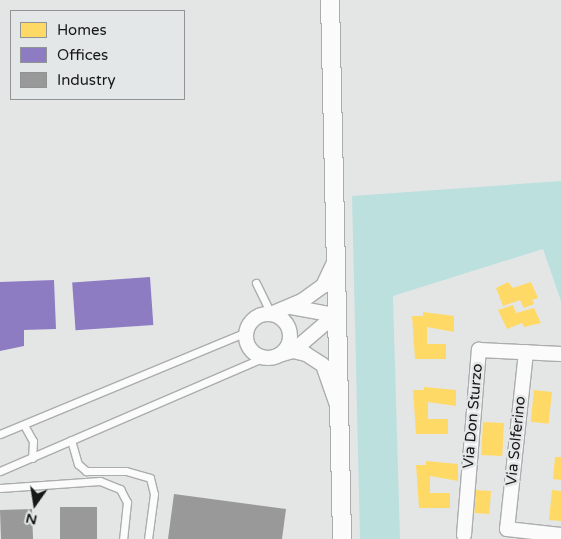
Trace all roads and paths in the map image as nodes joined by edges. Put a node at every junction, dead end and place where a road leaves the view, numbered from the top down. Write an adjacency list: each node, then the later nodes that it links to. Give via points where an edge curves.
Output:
1 (330, 0): 2 (street)
2 (334, 262): 4 (street, via 322,286); 6 (street)
3 (256, 283): 5 (lane)
4 (289, 307): 5 (street); 6 (street)
5 (271, 314): 7 (street, via 258,316); 11 (street, via 283,320 290,332 288,346)
6 (335, 315): 8 (street); 13 (street)
7 (246, 332): 12 (street, via 251,351); 14 (lane)
8 (293, 351): 11 (street); 13 (street, via 306,354 322,365)
9 (526, 352): 10 (street, Via Don Sturzo); 20 (street, Via Solferino, via 507,529); 21 (street, Via Don Sturzo, via 479,350)
10 (561, 354)
11 (279, 355): 12 (street)
12 (262, 358): 16 (lane)
13 (337, 404): 24 (street)
14 (24, 425): 15 (lane); 17 (lane, via 33,441)
15 (0, 434)
16 (71, 440): 17 (lane); 23 (lane, via 78,464 86,471 126,471 150,478 154,494)
17 (32, 458): 18 (lane)
18 (0, 471)
19 (0, 488): 22 (lane, via 100,481 120,489 127,502)
20 (561, 534)
21 (464, 535)
22 (123, 539)
23 (148, 539)
24 (342, 539)

